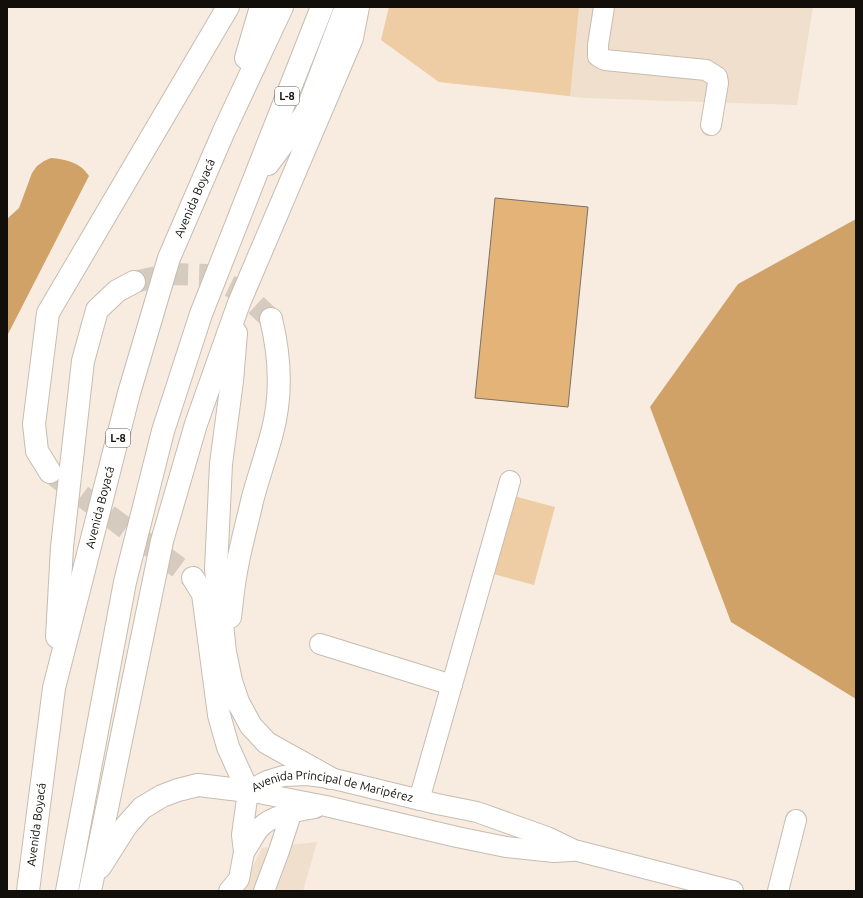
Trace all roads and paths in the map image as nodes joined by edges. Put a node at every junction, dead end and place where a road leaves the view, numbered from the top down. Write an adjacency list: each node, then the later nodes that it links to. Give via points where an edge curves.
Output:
1 (228, 7): 14 (highway, via 48,313 34,424 37,451)
2 (261, 7): 9 (highway)
3 (282, 7): 9 (highway, Avenida Boyacá / L-8)
4 (322, 7): 10 (highway, L-8)
5 (346, 7): 10 (highway, via 306,113)
6 (358, 7): 12 (highway, via 352,38)
7 (604, 7): 8 (street, via 598,56 605,60 706,70 717,77 718,83)
8 (711, 125)
9 (224, 131): 20 (highway, Avenida Boyacá / L-8, via 169,258 129,393)
10 (252, 186): 33 (highway, L-8, via 201,314 163,431 126,582)
11 (134, 282): 20 (highway, via 117,291 97,310 83,361 62,547)
12 (239, 303): 18 (highway, via 221,464 216,569); 31 (highway, via 196,424 162,541)
13 (271, 319): 18 (highway, via 278,358 277,401 272,432 236,571)
14 (50, 472)
15 (510, 481): 19 (street)
16 (193, 578): 22 (highway, via 203,594 219,715 228,747)
17 (320, 644): 19 (street)
18 (225, 652): 21 (highway, via 238,702 251,726 267,743)
19 (452, 686): 23 (street)
20 (54, 688): 32 (highway, Avenida Boyacá / L-8)
21 (330, 778): 22 (street, Avenida Principal de Maripérez, via 307,775 283,776); 23 (street, Avenida Principal de Maripérez)
22 (248, 791): 24 (street, Avenida Principal de Maripérez); 30 (street, via 242,835); 31 (highway, via 198,785 162,796 142,808 126,826)
23 (419, 800): 26 (street, Avenida Principal de Maripérez)
24 (326, 806): 25 (street); 28 (street, Avenida Principal de Maripérez)
25 (292, 811): 30 (street, via 272,819 258,829); 35 (street)
26 (477, 812): 28 (street, via 485,822 485,832 480,837); 29 (street, Avenida Principal de Maripérez, via 547,837)
27 (796, 820): 37 (street)
28 (470, 839): 29 (street, Avenida Principal de Maripérez, via 527,850)
29 (574, 850): 36 (street, Avenida Principal de Maripérez)
30 (244, 852): 34 (street, via 239,879)
31 (92, 885)
32 (28, 891)
33 (67, 891)
34 (229, 891)
35 (264, 891)
36 (733, 891)
37 (778, 891)

